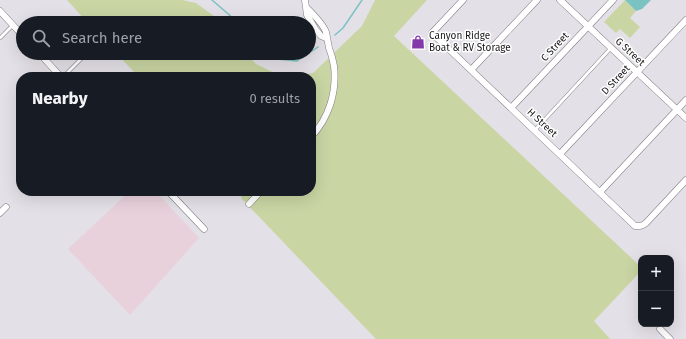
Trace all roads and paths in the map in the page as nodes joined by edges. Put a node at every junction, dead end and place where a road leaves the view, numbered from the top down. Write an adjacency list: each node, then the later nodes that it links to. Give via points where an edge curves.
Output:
1 (305, 0): 7 (street, via 307,8)
2 (463, 0): 17 (street, H Street, via 432,33)
3 (537, 0): 17 (street)
4 (560, 0): 11 (street, G Street)
5 (613, 0): 11 (street, C Street)
6 (0, 11): 10 (street)
7 (316, 16)
8 (316, 16): 26 (street, via 326,32 334,64 335,82 328,112)
9 (686, 20): 20 (street, D Street)
10 (13, 25): 12 (street); 13 (lane)
11 (588, 26): 14 (street, G Street); 22 (street, C Street)
12 (16, 28)
13 (0, 38)
14 (611, 48): 20 (street, G Street); 25 (lane)
15 (46, 60): 18 (street)
16 (80, 60): 19 (lane)
17 (472, 70): 22 (street, H Street)
18 (57, 72)
19 (67, 72)
20 (637, 72): 23 (street, G Street); 27 (street, D Street)
21 (686, 100): 23 (street)
22 (511, 108): 25 (street, H Street)
23 (677, 110): 24 (street, G Street); 29 (street)
24 (686, 118)
25 (535, 130): 27 (street, H Street)
26 (316, 131)
27 (560, 154): 29 (street, H Street)
28 (686, 180): 29 (street, H Street, via 640,228)
29 (600, 192)
30 (173, 196): 35 (street)
31 (256, 196): 32 (street)
32 (249, 204)
33 (6, 206): 34 (street)
34 (0, 212)
35 (204, 229)
36 (660, 329): 37 (street)
37 (670, 339)

